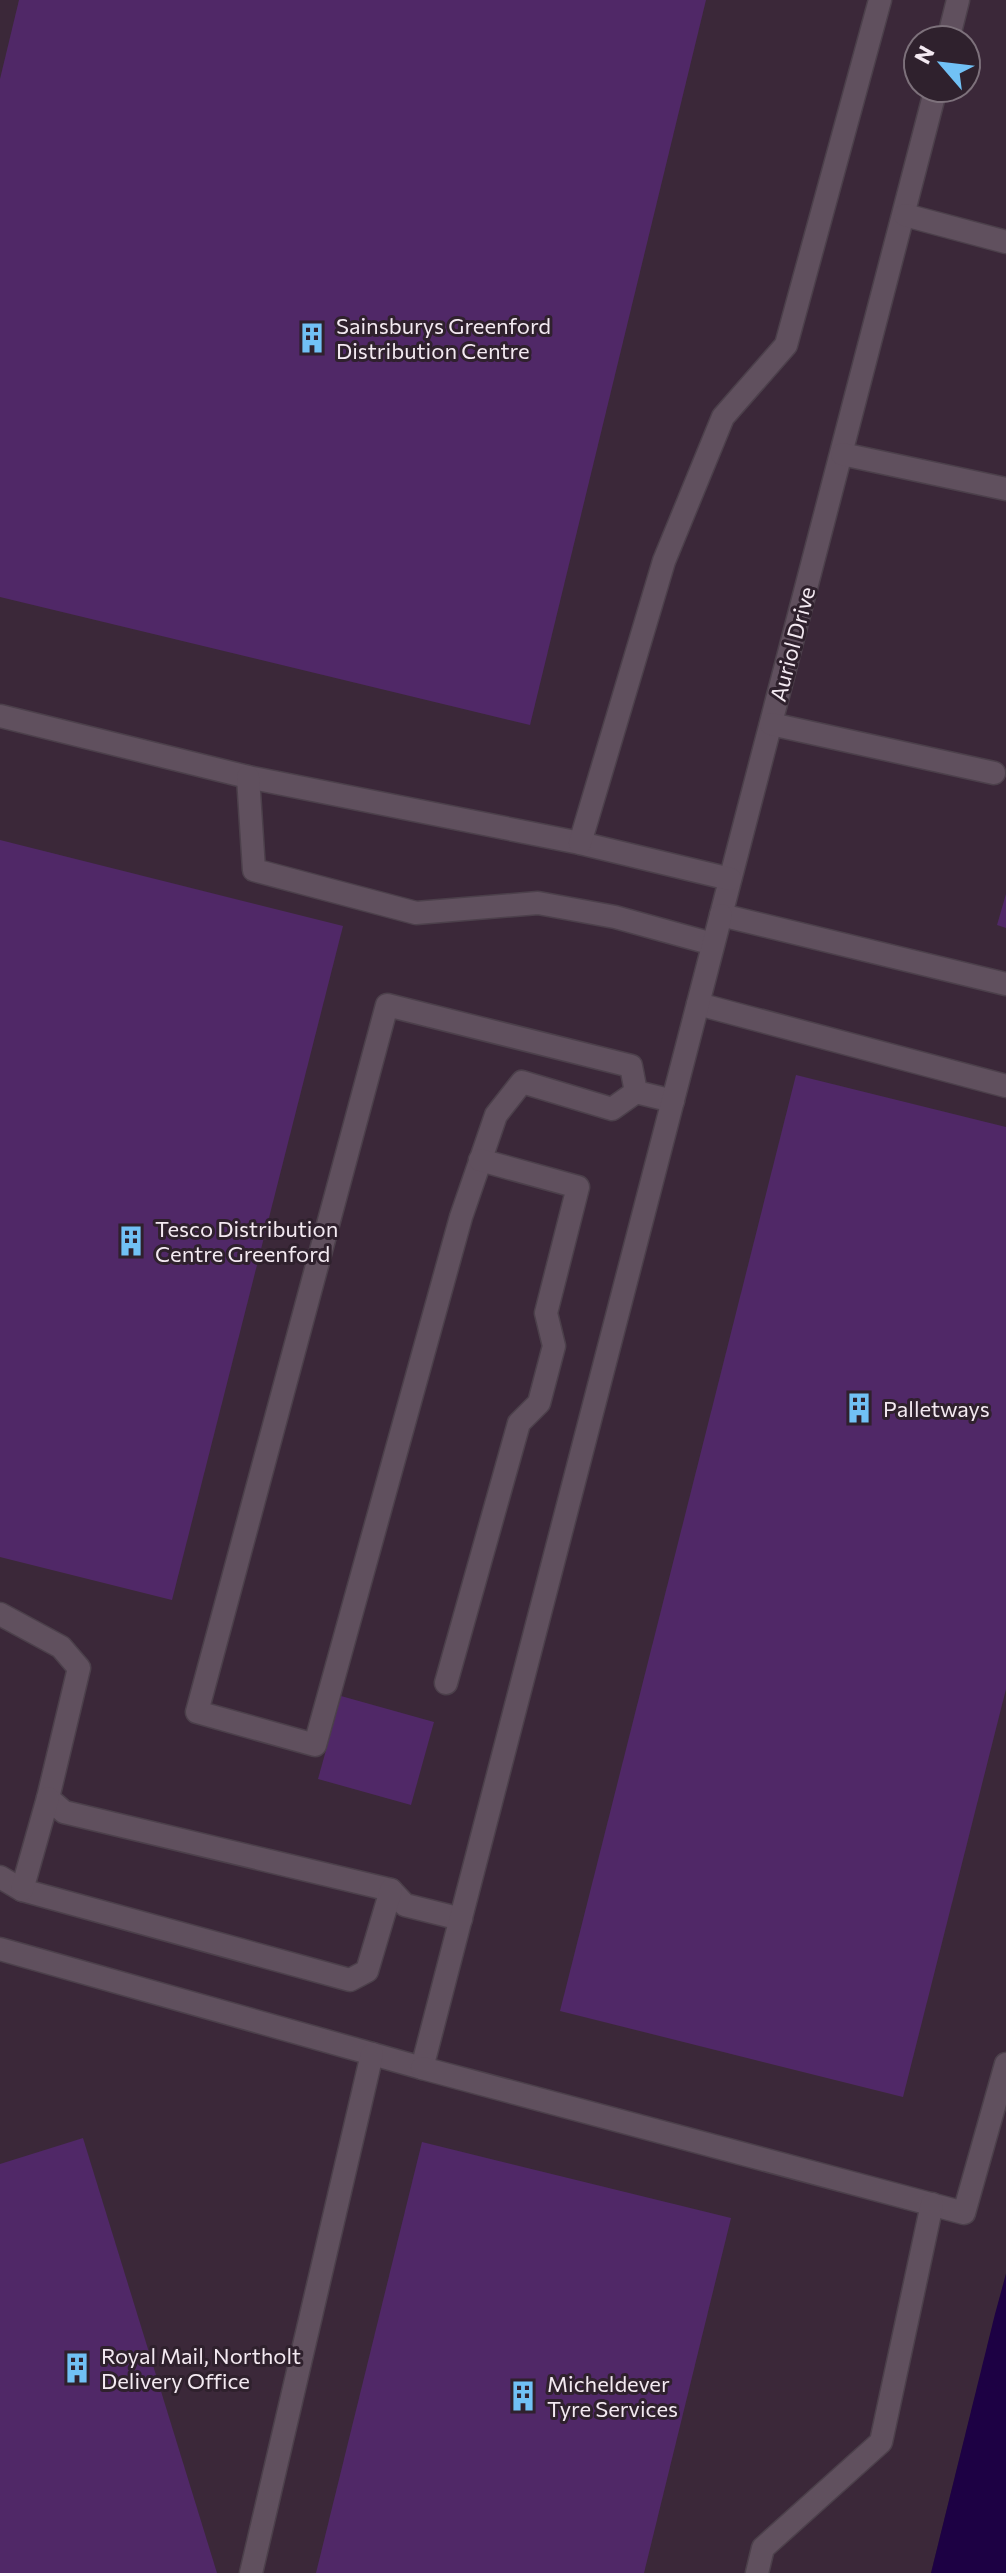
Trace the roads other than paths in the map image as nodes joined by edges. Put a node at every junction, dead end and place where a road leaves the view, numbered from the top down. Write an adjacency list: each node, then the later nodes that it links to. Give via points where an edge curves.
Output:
1 (880, 0): 13 (lane, via 786,345 723,417 664,561)
2 (958, 0): 3 (lane)
3 (952, 24)
4 (932, 104): 5 (lane, Auriol Drive)
5 (905, 215): 6 (lane); 7 (lane, Auriol Drive)
6 (1006, 242)
7 (842, 454): 8 (lane); 10 (lane, Auriol Drive)
8 (1006, 489)
9 (0, 716): 12 (lane)
10 (771, 724): 11 (lane); 14 (lane, Auriol Drive)
11 (994, 773)
12 (248, 777): 13 (lane); 16 (lane, via 254,870 416,913 538,903)
13 (580, 843): 14 (lane)
14 (730, 879): 15 (lane, Auriol Drive)
15 (721, 915): 16 (lane, Auriol Drive); 17 (lane)
16 (713, 944): 18 (lane, Auriol Drive)
17 (1006, 984)
18 (698, 1004): 19 (lane); 21 (lane, Auriol Drive)
19 (1006, 1086)
20 (636, 1092): 21 (lane); 22 (lane, via 612,1109 522,1082 496,1115); 22 (lane, via 631,1066 387,1005 197,1712 315,1745)
21 (673, 1101): 29 (lane, Auriol Drive)
22 (480, 1160): 24 (lane, via 578,1187 546,1313 554,1346 551,1360 539,1403 519,1423)
23 (0, 1614): 25 (lane, via 61,1647 79,1668)
24 (446, 1683)
25 (48, 1798): 27 (lane); 28 (lane, via 64,1812)
26 (0, 1877): 27 (lane)
27 (22, 1890): 28 (lane, via 350,1980 367,1971)
28 (391, 1890): 29 (lane, via 405,1905)
29 (461, 1919): 33 (lane, Auriol Drive)
30 (0, 1949): 31 (lane)
31 (372, 2054): 33 (lane); 35 (lane)
32 (1006, 2064): 34 (lane, via 964,2213)
33 (422, 2068): 34 (lane)
34 (932, 2204): 36 (lane, via 881,2442 763,2548)
35 (251, 2573)
36 (757, 2573)

